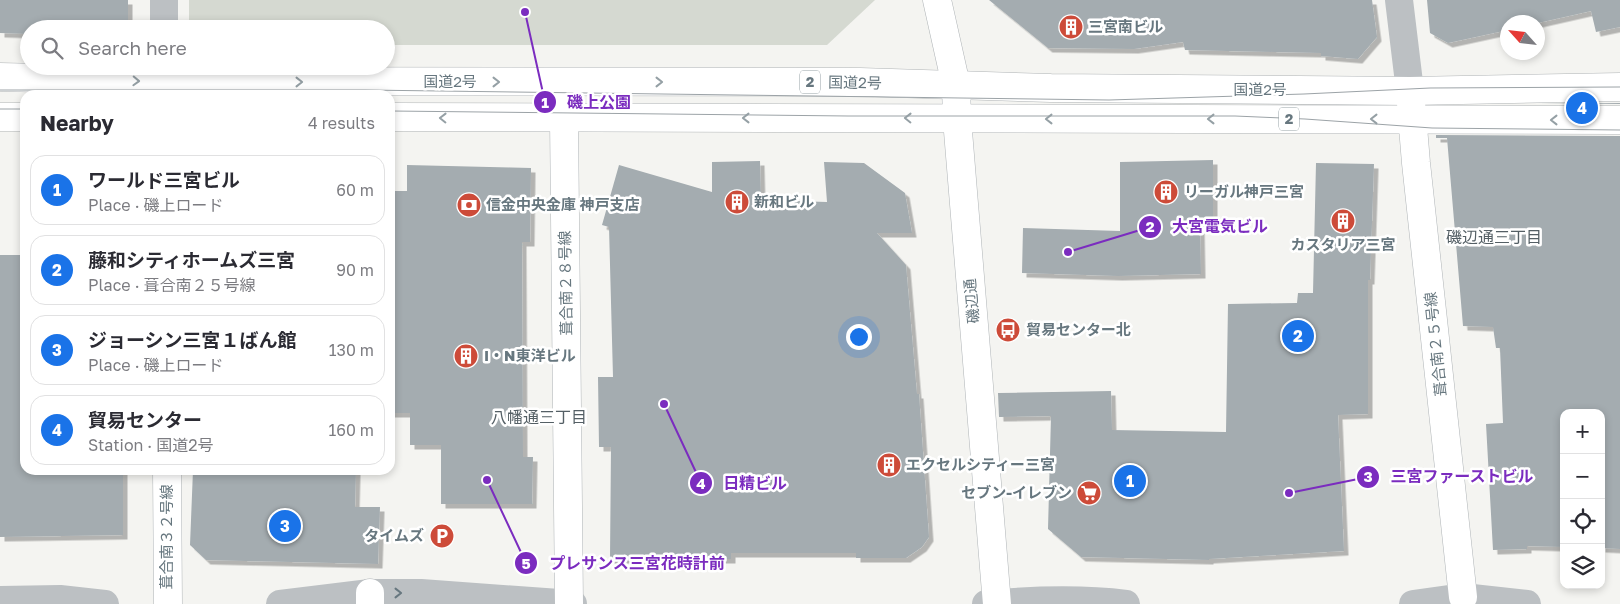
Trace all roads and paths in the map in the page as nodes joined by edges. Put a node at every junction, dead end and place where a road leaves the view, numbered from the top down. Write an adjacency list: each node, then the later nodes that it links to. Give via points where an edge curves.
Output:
1 (164, 0): 4 (street)
2 (937, 0): 8 (main road, 磯辺通)
3 (1399, 0): 10 (street)
4 (164, 20)
5 (0, 77): 6 (main road, 国道2号 / 2, one-way to 6)
6 (165, 81): 7 (main road, 国道2号 / 2, one-way to 7)
7 (561, 83): 8 (main road, 国道2号 / 2, one-way to 8, via 860,82); 14 (main road, 葺合南２８号線)
8 (956, 85): 10 (main road, 国道2号 / 2); 15 (main road, 磯辺通)
9 (1620, 87): 10 (main road, 国道2号 / 2)
10 (1410, 91): 16 (main road, 葺合南２５号線)
11 (20, 116): 12 (main road)
12 (0, 117)
13 (395, 118): 14 (main road, 国道2号 / 2, one-way to 13)
14 (564, 119): 15 (main road, 国道2号 / 2, one-way to 14); 25 (main road, 葺合南２８号線)
15 (957, 119): 16 (main road, 国道2号 / 2, one-way to 15); 26 (main road, 磯辺通)
16 (1412, 119): 17 (main road, 国道2号 / 2, one-way to 16); 19 (main road, 葺合南２５号線)
17 (1620, 120)
18 (167, 475): 23 (main road, 葺合南３２号線)
19 (1463, 597): 28 (street); 29 (street)
20 (370, 598): 24 (street); 25 (street, one-way to 25, via 421,593)
21 (0, 600): 22 (street, via 60,599)
22 (104, 604)
23 (168, 604)
24 (280, 604)
25 (571, 604)
26 (993, 604): 27 (street, via 1049,601)
27 (1126, 604)
28 (1413, 604)
29 (1527, 604)

